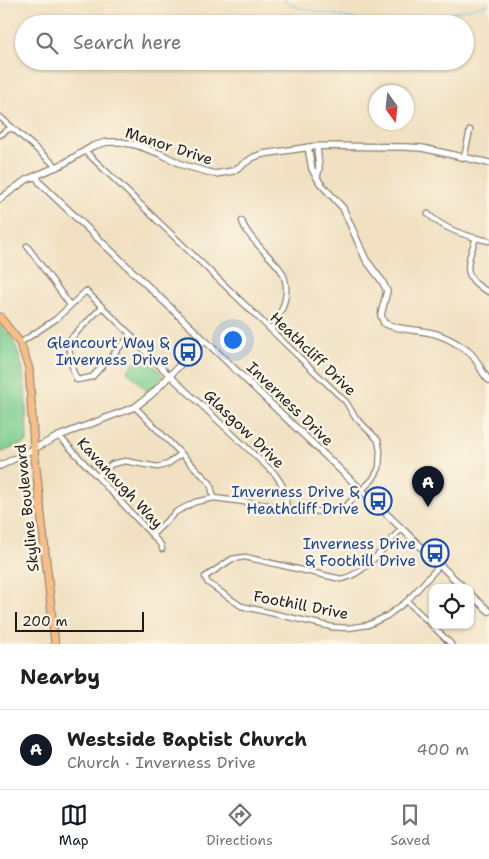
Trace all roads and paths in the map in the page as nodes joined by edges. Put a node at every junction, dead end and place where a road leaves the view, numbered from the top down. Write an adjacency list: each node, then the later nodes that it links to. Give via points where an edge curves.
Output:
1 (0, 117): 2 (street)
2 (12, 127): 4 (street); 10 (street)
3 (470, 130): 8 (street)
4 (0, 136)
5 (317, 146): 6 (street, Manor Drive); 8 (street, Manor Drive, via 414,147); 12 (street)
6 (308, 147): 7 (street, Manor Drive, via 263,154 221,174 190,168 153,151 121,142 100,144); 12 (street)
7 (85, 151): 10 (street, Manor Drive); 23 (street, Heathcliff Drive)
8 (464, 158): 9 (street, Manor Drive)
9 (489, 163)
10 (57, 167): 11 (street, Manor Drive)
11 (36, 175): 13 (street, Manor Drive); 25 (street, Inverness Drive, via 40,183)
12 (317, 177): 28 (street, via 322,188 340,203 366,260 387,291 381,315 384,323 429,332 459,345 476,358)
13 (0, 199)
14 (428, 214): 16 (street, via 443,226)
15 (242, 221): 23 (street, via 245,230 281,270 285,281 284,304)
16 (476, 238): 17 (street); 19 (street, via 467,263 468,273 473,281)
17 (489, 241)
18 (27, 246): 20 (street)
19 (489, 292)
20 (70, 305): 21 (street, Glasgow Drive, via 86,291); 26 (street, via 56,319)
21 (102, 307): 24 (street, Glasgow Drive); 24 (street, via 68,342 77,380 92,377)
22 (0, 317): 26 (main road, Skyline Boulevard)
23 (271, 330): 35 (street, Heathcliff Drive, via 346,402 378,440 379,468)
24 (132, 335): 27 (street, Glasgow Drive)
25 (204, 340): 27 (street); 35 (street, Inverness Drive)
26 (20, 343): 31 (main road, Skyline Boulevard, via 29,368)
27 (170, 376): 29 (street); 37 (street, Glasgow Drive, via 275,474 286,494)
28 (489, 380)
29 (134, 407): 30 (street); 32 (street)
30 (59, 436): 31 (street); 34 (street, Kavanaugh Way)
31 (34, 448): 33 (street); 46 (main road, Skyline Boulevard)
32 (182, 454): 34 (street, via 158,467 125,461 112,464); 36 (street, via 210,483)
33 (0, 466)
34 (98, 476): 39 (street, Kavanaugh Way)
35 (362, 491): 37 (street, Heathcliff Drive, via 344,508 332,512); 38 (street, Inverness Drive)
36 (214, 498): 37 (street, Heathcliff Drive); 39 (street, Heathcliff Drive, via 195,502 176,512)
37 (286, 507)
38 (401, 529): 41 (street, Inverness Drive); 44 (street, Foothill Drive, via 359,573 350,577 341,579 245,557 232,559 205,577 208,584 241,606 332,627 368,624 387,616)
39 (152, 535): 40 (street, Kavanaugh Way)
40 (162, 549)
41 (440, 565): 42 (street, Inverness Drive); 44 (street, Foothill Drive)
42 (460, 584)
43 (474, 598): 45 (street)
44 (407, 601): 47 (street)
45 (489, 611)
46 (55, 644)
47 (451, 644)

